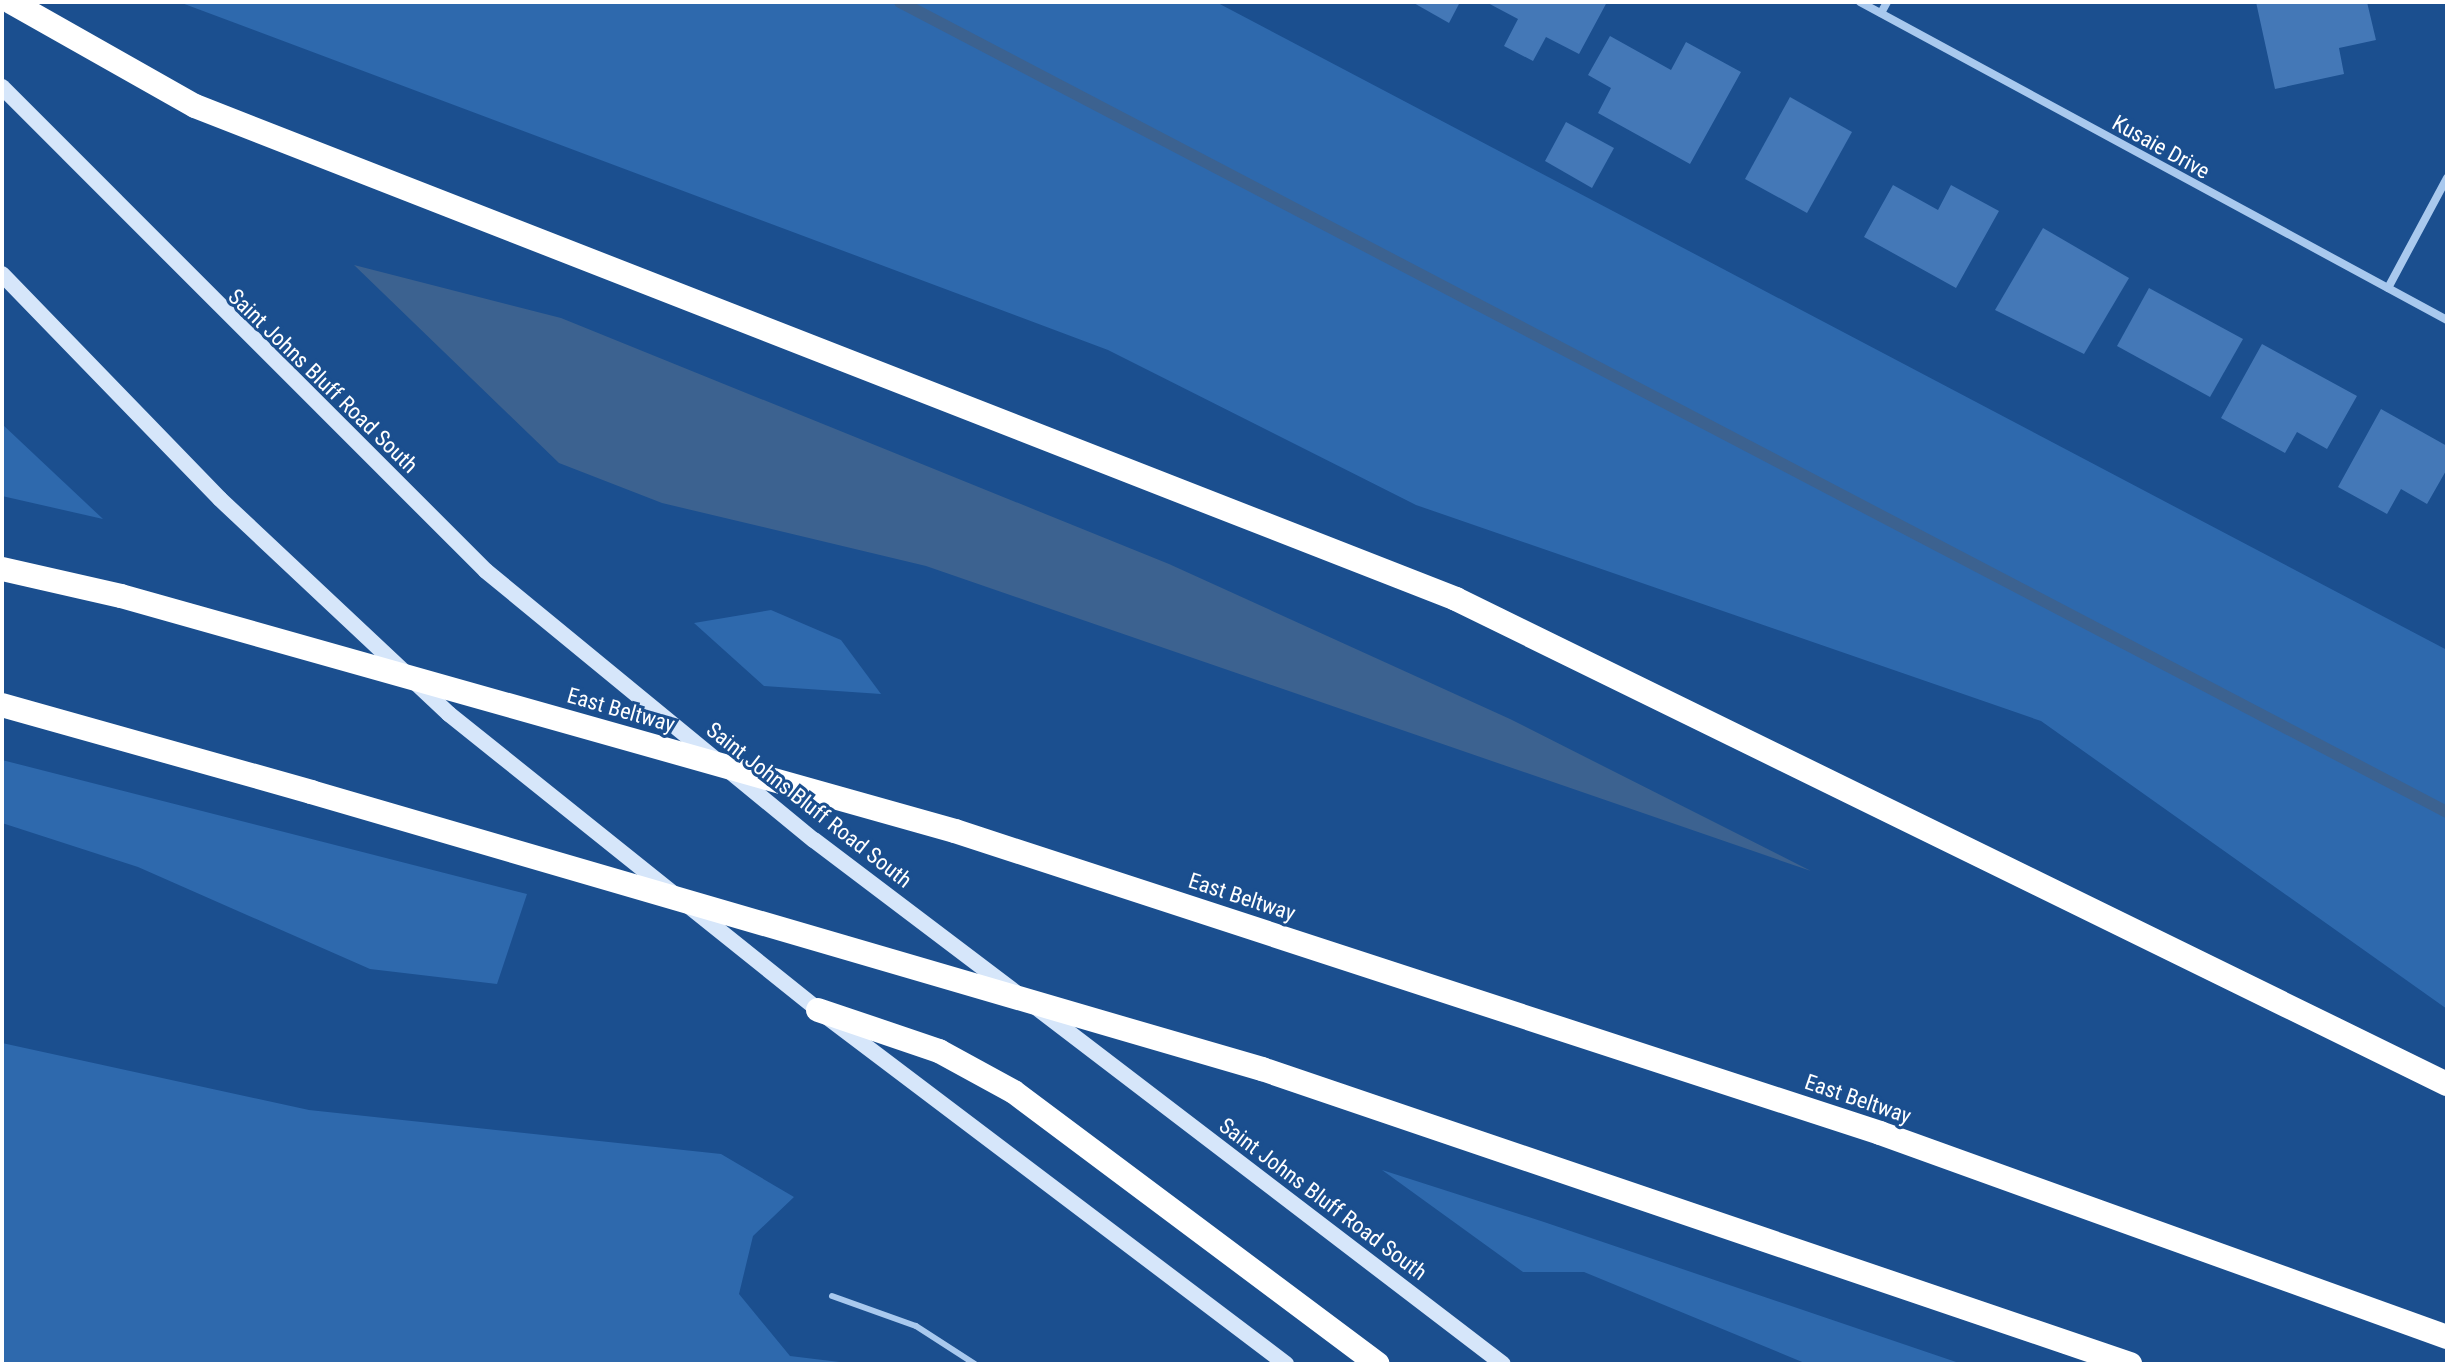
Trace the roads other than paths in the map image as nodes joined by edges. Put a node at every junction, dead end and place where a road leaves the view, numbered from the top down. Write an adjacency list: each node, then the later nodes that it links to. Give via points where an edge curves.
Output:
1 (11, 2): 13 (highway, via 195,106 1456,599)
2 (1860, 2): 4 (street, Kusaie Drive)
3 (1887, 2): 4 (street)
4 (1881, 13): 8 (street, Kusaie Drive)
5 (2, 87): 19 (main road, Saint Johns Bluff Road South, via 486,571 814,840)
6 (2447, 178): 8 (street)
7 (2, 274): 12 (main road, via 220,499 449,714)
8 (2388, 288): 9 (street, Kusaie Drive)
9 (2447, 320)
10 (2, 569): 15 (highway, East Beltway, bridge, via 121,596 955,831 1880,1133)
11 (2, 705): 20 (highway, bridge, via 1262,1069)
12 (818, 1010): 17 (main road); 18 (highway, via 939,1051 1014,1092)
13 (2447, 1084)
14 (832, 1296): 16 (lane, via 916,1326)
15 (2447, 1337)
16 (975, 1364)
17 (1286, 1364)
18 (1378, 1364)
19 (1503, 1364)
20 (2130, 1364)

